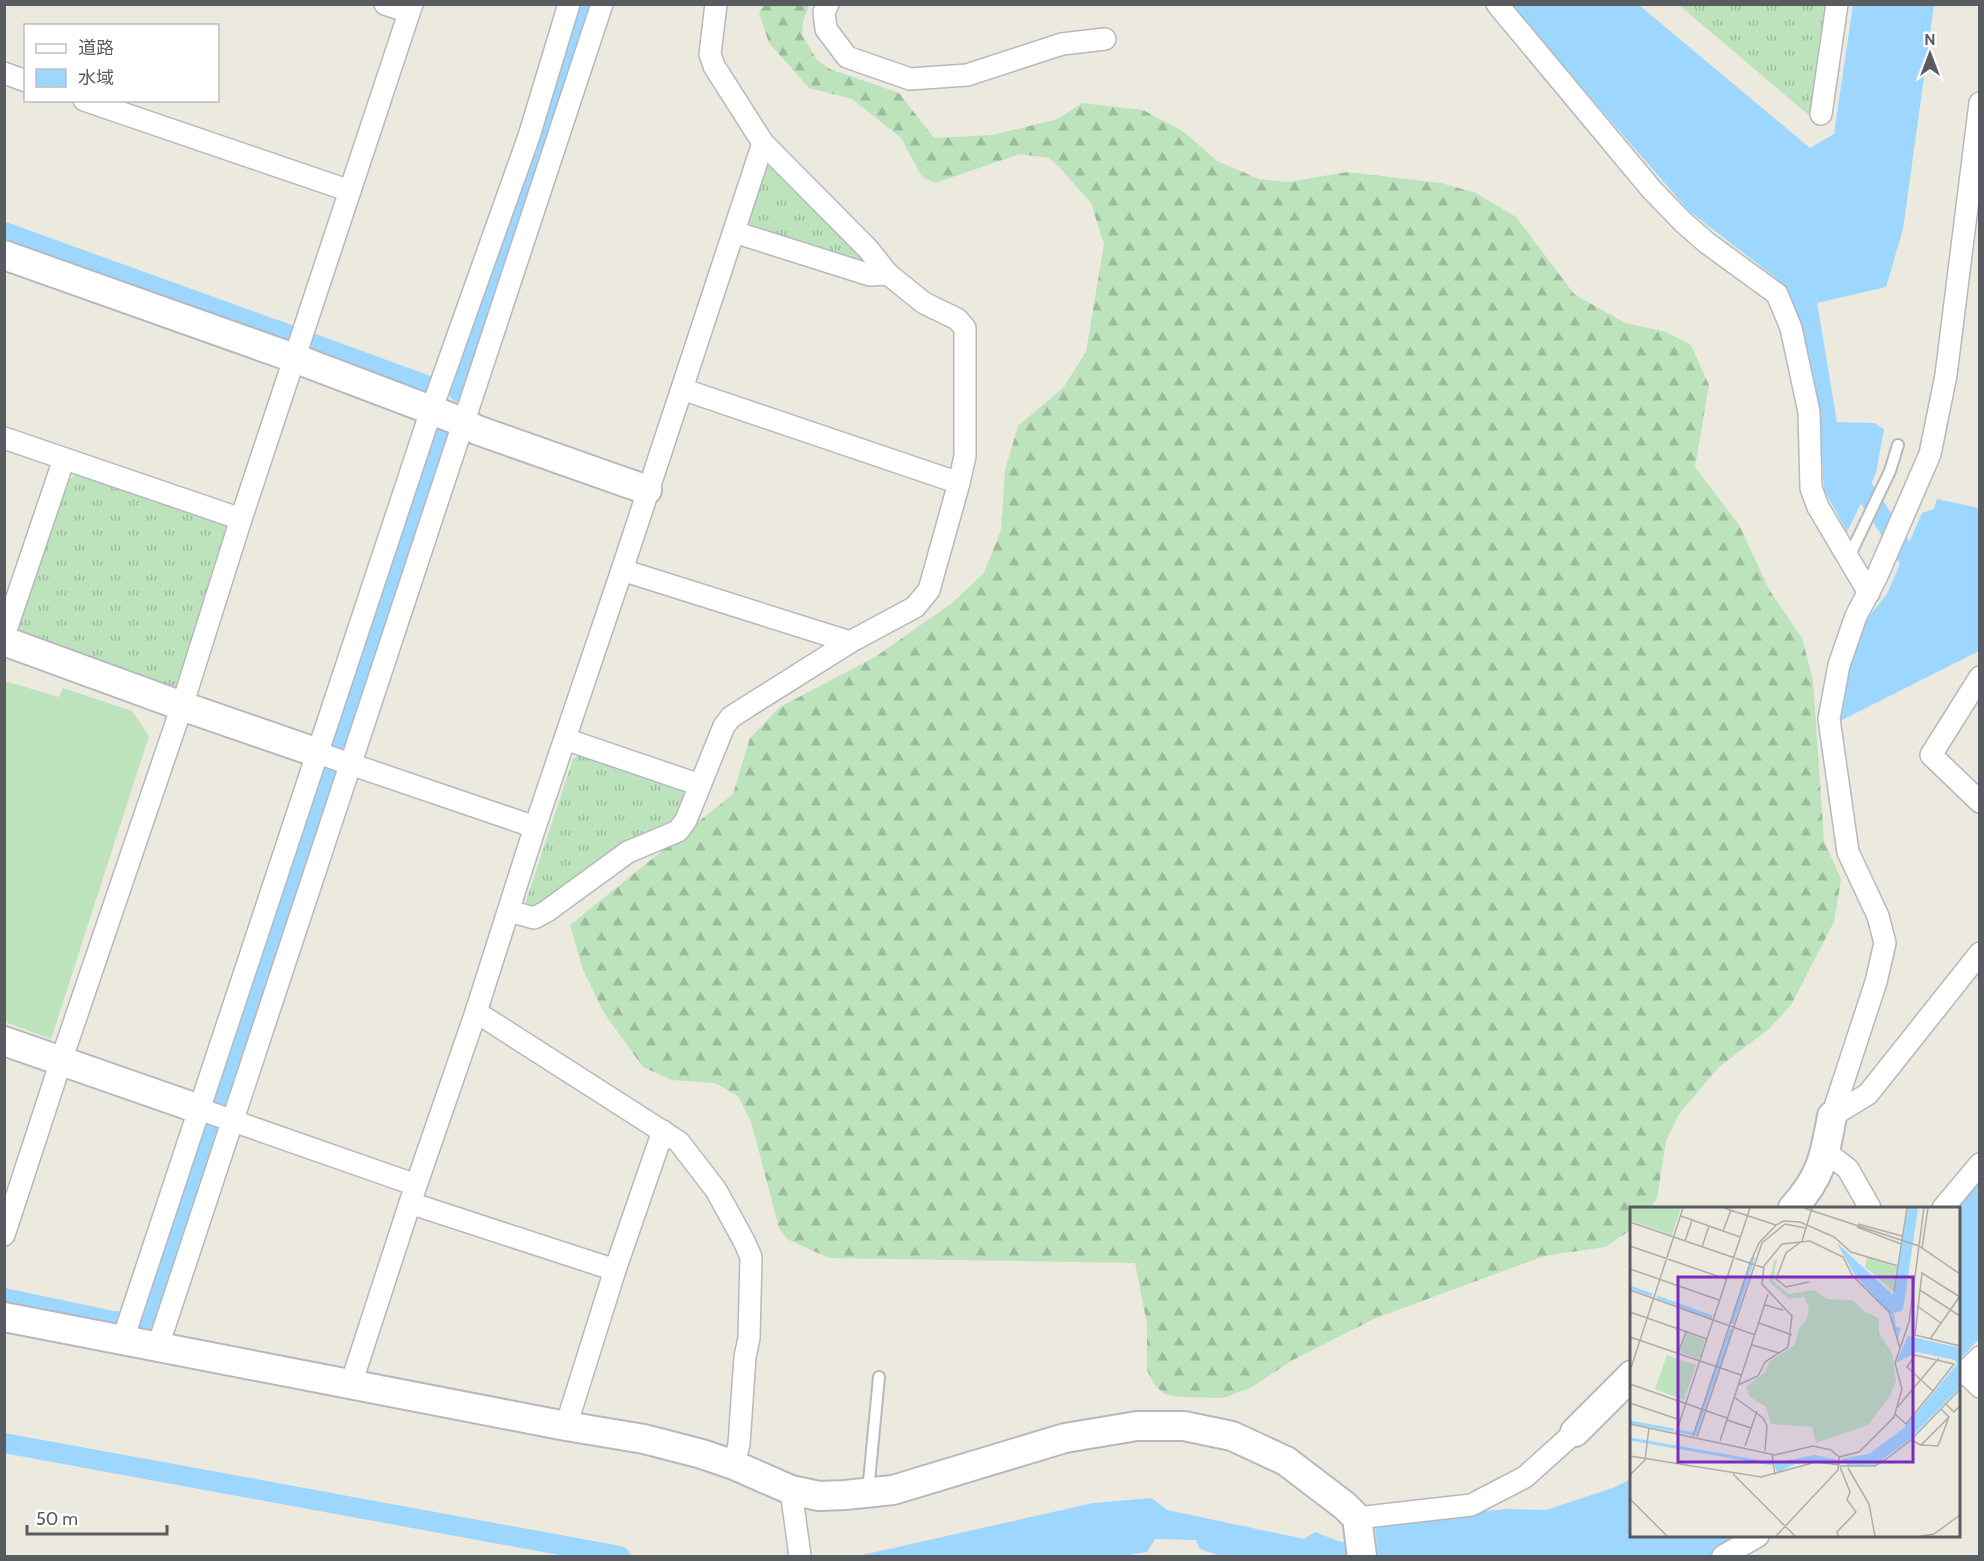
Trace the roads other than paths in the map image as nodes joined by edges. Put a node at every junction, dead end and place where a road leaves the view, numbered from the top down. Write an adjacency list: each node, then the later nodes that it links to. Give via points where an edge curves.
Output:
1 (385, 4): 8 (street)
2 (569, 4): 22 (street)
3 (602, 4): 22 (street)
4 (716, 4): 15 (street, via 710,54 714,66)
5 (828, 4): 9 (street, via 824,12 826,29 847,57 910,79 967,75 1062,44)
6 (1497, 4): 29 (street, via 1652,190 1707,243 1778,294 1791,328 1809,412 1811,488 1818,507)
7 (1837, 4): 14 (street)
8 (410, 8): 16 (street)
9 (1105, 39)
10 (4, 73): 11 (street)
11 (24, 80)
12 (90, 102): 16 (street)
13 (1980, 103): 31 (street, via 1947,375 1930,454)
14 (1821, 114)
15 (763, 143): 17 (street); 19 (street)
16 (350, 191): 20 (street)
17 (734, 232): 19 (street, via 870,275); 21 (street)
18 (4, 255): 20 (street)
19 (888, 274): 26 (street, via 924,303 957,319 965,328 964,456)
20 (294, 358): 22 (street); 28 (street)
21 (682, 389): 26 (street); 27 (street)
22 (449, 417): 27 (street); 37 (street); 37 (street)
23 (4, 438): 25 (street)
24 (1898, 444): 29 (lane, via 1890,471)
25 (64, 459): 28 (street); 32 (street)
26 (959, 483): 33 (street, via 929,591 915,608)
27 (647, 490): 30 (street)
28 (241, 519): 35 (street)
29 (1852, 552): 31 (street)
30 (622, 570): 33 (street); 36 (street)
31 (1873, 585): 47 (street, via 1856,616 1839,665 1829,720 1848,852 1878,916 1885,943)
32 (4, 639): 35 (street)
33 (850, 642): 38 (street, via 731,717)
34 (1980, 677): 39 (street, via 1931,755)
35 (182, 706): 37 (street); 45 (street)
36 (565, 739): 38 (street); 40 (street)
37 (334, 759): 40 (street); 46 (street); 46 (street)
38 (700, 785): 41 (street, via 678,831 628,852 534,918)
39 (1980, 802)
40 (535, 827): 41 (street)
41 (509, 911): 43 (street)
42 (1980, 953): 47 (street, via 1868,1094)
43 (477, 1012): 48 (street); 51 (street)
44 (4, 1041): 45 (street)
45 (61, 1060): 46 (street); 52 (street)
46 (217, 1115): 51 (street); 59 (street); 60 (street)
47 (1832, 1116): 49 (street)
48 (663, 1131): 57 (street); 68 (street, via 679,1142 716,1190 751,1257 749,1338)
49 (1826, 1152): 53 (street, via 1819,1174); 54 (street, via 1848,1169)
50 (1980, 1164): 55 (street)
51 (413, 1194): 57 (street); 65 (street)
52 (9, 1201): 56 (street)
53 (1794, 1207)
54 (1869, 1207)
55 (1945, 1207)
56 (4, 1235)
57 (615, 1270): 66 (street)
58 (4, 1317): 59 (street)
59 (127, 1328): 60 (street)
60 (158, 1346): 65 (street)
61 (1980, 1357): 64 (street)
62 (879, 1377): 70 (lane)
63 (1630, 1377): 67 (street)
64 (1968, 1378)
65 (351, 1384): 66 (street)
66 (566, 1426): 68 (street, via 644,1439)
67 (1575, 1432): 71 (street, via 1525,1477 1471,1505)
68 (734, 1465): 69 (street)
69 (791, 1490): 70 (street, via 819,1496); 73 (street)
70 (868, 1493): 71 (street, via 933,1480 1065,1438 1137,1426 1184,1426 1232,1436 1286,1461)
71 (1357, 1518): 74 (street)
72 (1756, 1537): 75 (street)
73 (800, 1557)
74 (1362, 1557)
75 (1723, 1557)

